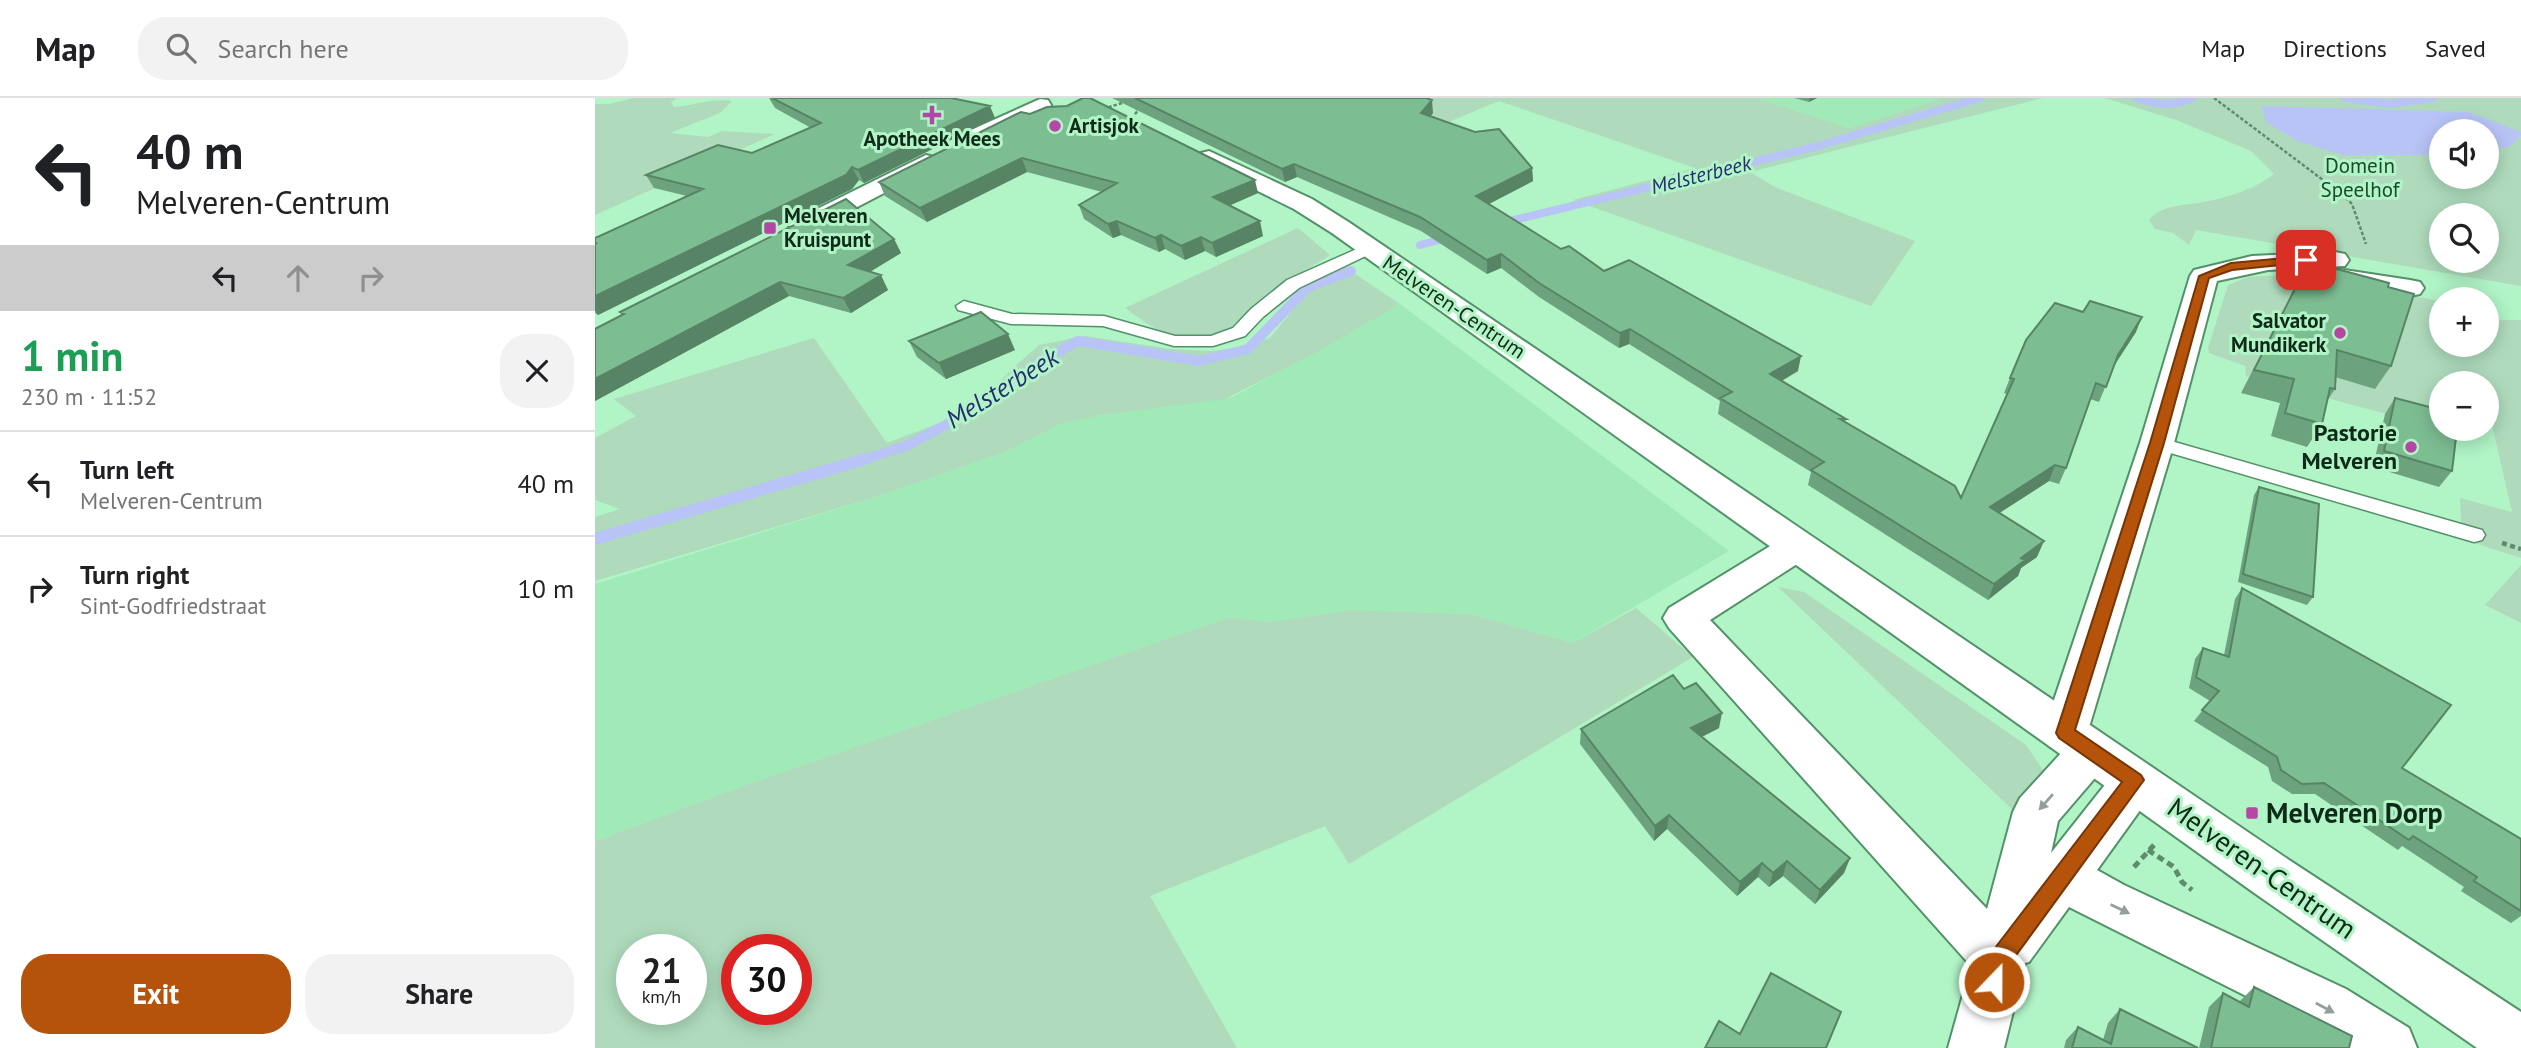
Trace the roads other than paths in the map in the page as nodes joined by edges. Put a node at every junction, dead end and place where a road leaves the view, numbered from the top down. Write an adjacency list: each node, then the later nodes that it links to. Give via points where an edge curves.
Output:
1 (1043, 103): 3 (street)
2 (1129, 106): 4 (street, Melveren-Centrum, via 1303,204)
3 (782, 236)
4 (1368, 248): 8 (lane, via 1293,284 1239,332 1213,341 1174,341 1104,321 1011,319); 11 (street, Melveren-Centrum)
5 (2252, 255): 6 (street); 7 (street); 9 (street, via 2204,276)
6 (2335, 260)
7 (2410, 288)
8 (964, 306)
9 (2157, 443): 10 (lane); 12 (street)
10 (2474, 535)
11 (1797, 546): 12 (street, Melveren-Centrum); 15 (street, via 1683,618)
12 (2078, 742): 13 (street, Melveren-Centrum); 15 (street, one-way to 15, via 2037,812)
13 (2135, 780): 14 (street); 16 (street, Melveren-Centrum)
14 (2061, 875): 15 (street); 18 (street, one-way to 18, via 2106,902 2327,1008)
15 (2000, 960): 17 (street)
16 (2521, 1045)
17 (1976, 1048)
18 (2389, 1048)

